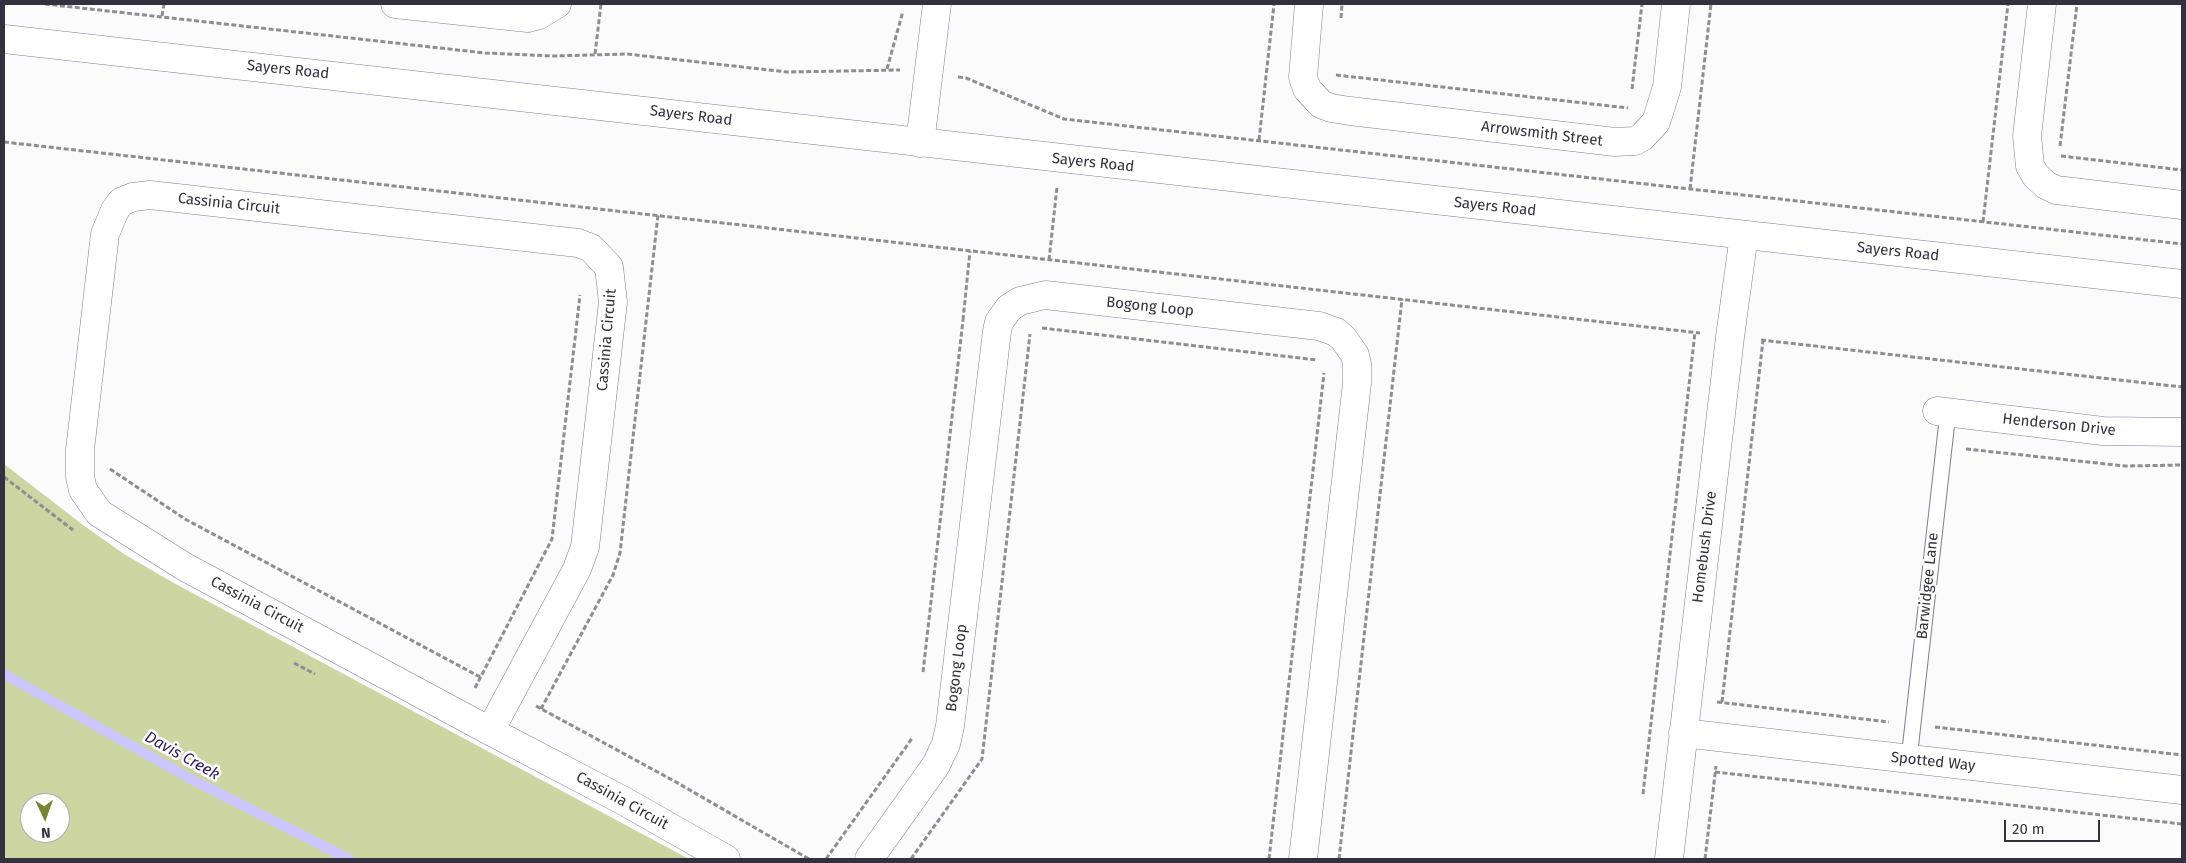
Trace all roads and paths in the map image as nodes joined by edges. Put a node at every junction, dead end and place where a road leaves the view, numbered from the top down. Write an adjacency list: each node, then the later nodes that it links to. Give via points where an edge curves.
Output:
1 (45, 4): 17 (path)
2 (164, 4): 17 (path)
3 (395, 4): 4 (street, via 528,18 540,15)
4 (557, 4)
5 (601, 4): 20 (path)
6 (904, 4): 22 (path)
7 (937, 4): 23 (street)
8 (1274, 4): 24 (path)
9 (1309, 4): 12 (street, Arrowsmith Street, via 1303,77 1307,89 1321,104 1331,108 1615,142 1635,141 1649,132 1656,122 1667,87)
10 (1342, 4): 18 (path)
11 (1642, 4): 21 (path, via 1630,109 1334,74)
12 (1676, 4)
13 (1711, 4): 28 (path)
14 (2008, 4): 30 (path)
15 (2042, 4): 29 (street, via 2027,136 2030,166 2036,176 2056,190)
16 (2077, 4): 27 (path, via 2059,156)
17 (162, 16): 20 (path, via 485,53)
18 (1340, 21)
19 (4, 39): 26 (street, Sayers Road)
20 (595, 54): 22 (path, via 627,54 787,72)
21 (1335, 66)
22 (887, 69): 23 (path)
23 (928, 73): 24 (path, via 966,78 1064,119); 26 (street)
24 (1259, 140): 28 (path)
25 (4, 142): 35 (path)
26 (920, 143): 31 (street, Sayers Road)
27 (2182, 170)
28 (1690, 189): 30 (path)
29 (2182, 205)
30 (1983, 222): 32 (path)
31 (1744, 235): 33 (street, Sayers Road); 40 (street, Homebush Drive)
32 (2182, 244)
33 (2182, 284)
34 (581, 286): 49 (path, via 552,539)
35 (1402, 299): 39 (path); 68 (path)
36 (962, 320): 48 (path)
37 (1031, 327): 65 (path, via 982,759)
38 (1040, 328): 42 (path)
39 (1695, 332): 40 (path); 59 (path)
40 (1730, 337): 41 (path); 54 (street, Homebush Drive)
41 (1764, 340): 44 (path); 55 (path)
42 (1326, 361)
43 (1325, 370): 66 (path)
44 (2182, 387)
45 (1943, 412): 46 (street, Henderson Drive, via 2103,431); 56 (lane, Barwidgee Lane)
46 (2182, 432)
47 (80, 450): 49 (path, via 184,519); 50 (street, Cassinia Circuit, via 105,234 121,202 133,197 150,195 578,243 591,248 609,267 613,302 585,547 577,570); 51 (street, Cassinia Circuit, via 83,490 99,514 185,567)
48 (923, 674)
49 (481, 677): 50 (path); 51 (path)
50 (511, 693): 52 (street, Cassinia Circuit); 62 (path, via 676,782)
51 (460, 715): 52 (street, Cassinia Circuit)
52 (490, 731): 61 (street, Cassinia Circuit)
53 (916, 732): 63 (path)
54 (1683, 733): 55 (street, Spotted Way); 69 (street, Homebush Drive)
55 (1718, 737): 56 (street, Spotted Way); 57 (path)
56 (1909, 759): 58 (street, Spotted Way)
57 (1716, 772): 60 (path); 70 (path)
58 (2182, 790)
59 (1643, 797)
60 (2182, 824)
61 (726, 859)
62 (808, 859)
63 (826, 859)
64 (869, 859): 67 (street, Bogong Loop, via 936,765 946,744 996,331 1009,308 1020,301 1045,295 1319,326 1336,332 1355,355 1357,383)
65 (911, 859)
66 (1269, 859)
67 (1303, 859)
68 (1338, 859)
69 (1669, 859)
70 (1705, 859)

